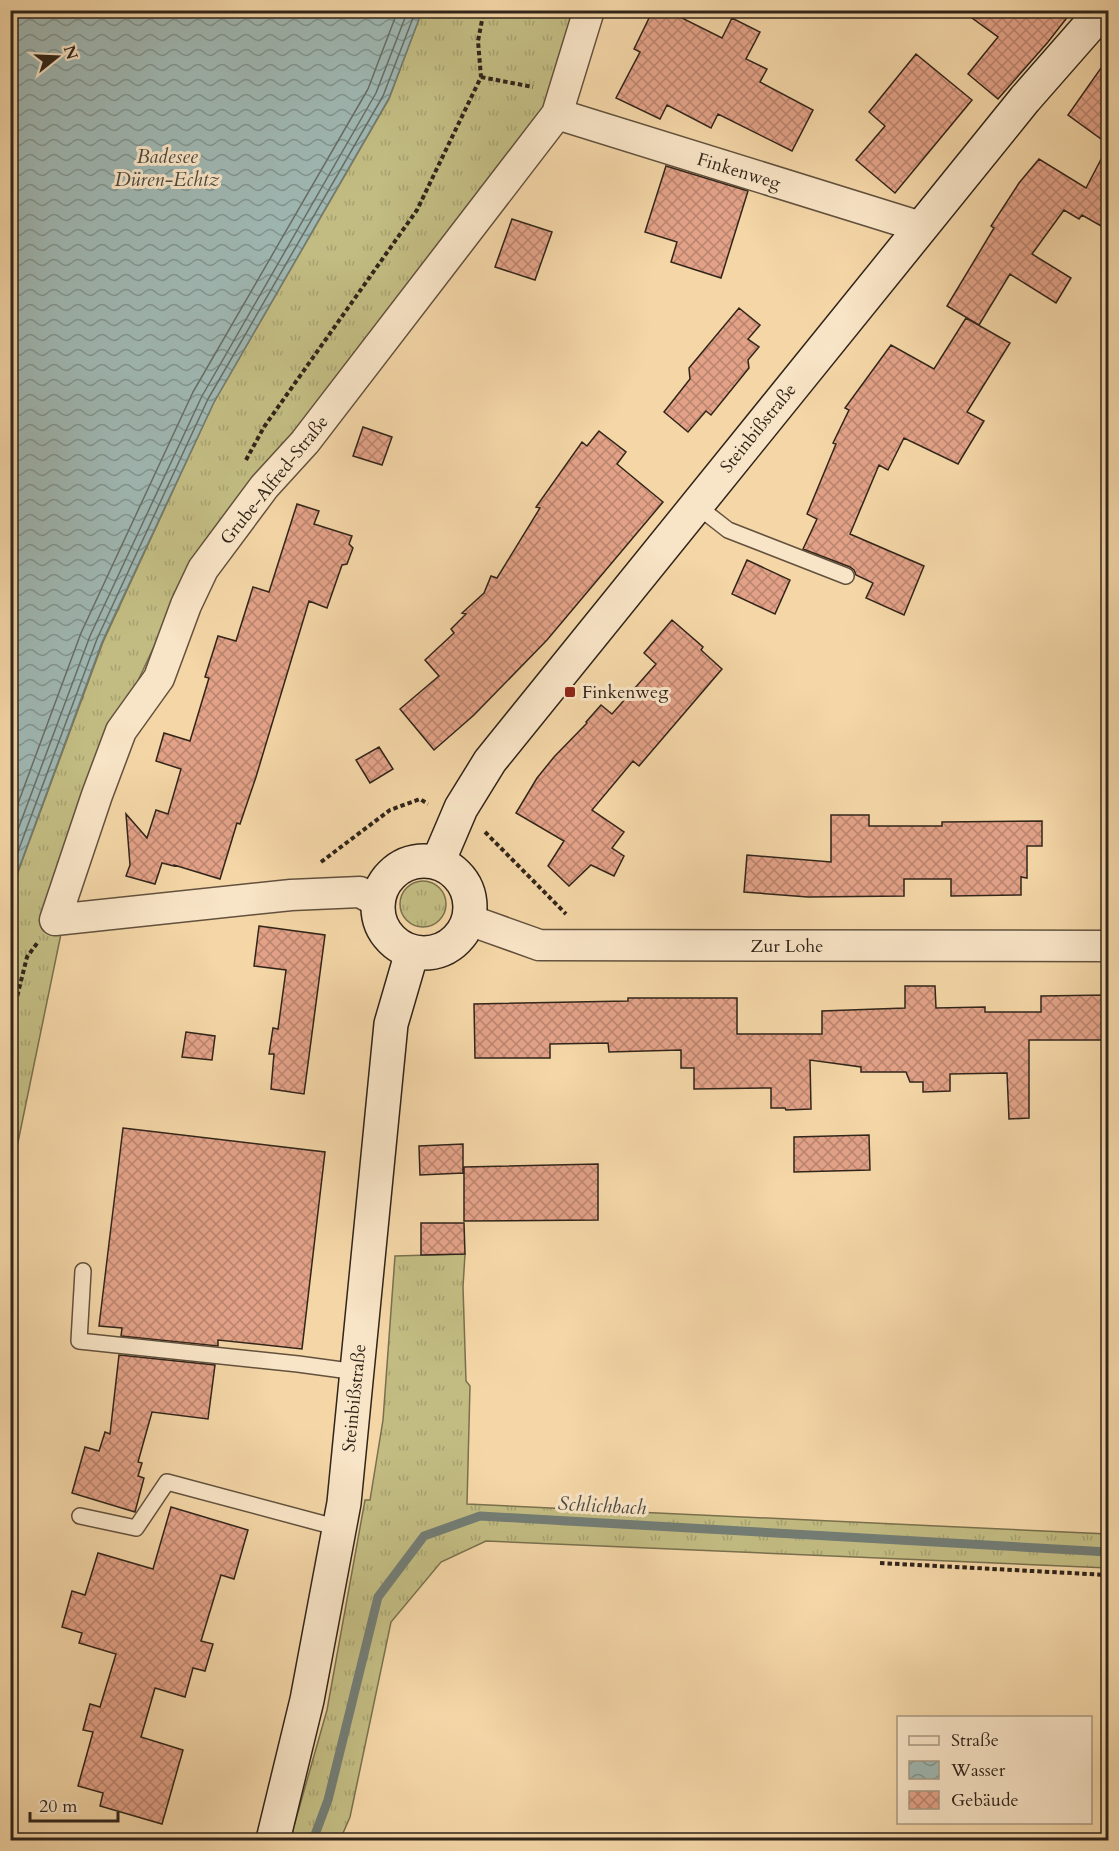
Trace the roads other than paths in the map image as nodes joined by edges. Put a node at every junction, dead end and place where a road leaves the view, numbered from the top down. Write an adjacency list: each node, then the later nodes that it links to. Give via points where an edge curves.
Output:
1 (589, 10): 3 (street, Grube-Alfred-Straße)
2 (1103, 10): 4 (street, Steinbißstraße)
3 (560, 104): 4 (street, Finkenweg); 8 (street, Grube-Alfred-Straße, via 305,442 264,487 203,569 159,678 121,731 56,921 279,896 360,892)
4 (921, 227): 5 (street, Steinbißstraße)
5 (696, 505): 6 (lane, via 728,530); 7 (street, Steinbißstraße, via 490,761 458,815)
6 (846, 576)
7 (438, 862): 8 (street, via 417,861 398,868 385,882); 9 (street, via 465,884 471,902)
8 (378, 902): 11 (street, via 386,934 397,946)
9 (470, 920): 10 (street, Zur Lohe, via 539,945); 11 (street, via 448,948 431,953)
10 (1108, 945)
11 (412, 952): 13 (street, Steinbißstraße, via 391,1024)
12 (83, 1271): 13 (lane, via 79,1341)
13 (357, 1372): 15 (street, Steinbißstraße)
14 (81, 1516): 15 (lane, via 136,1528 167,1482)
15 (339, 1528): 16 (street, Steinbißstraße, via 307,1700)
16 (273, 1840)

